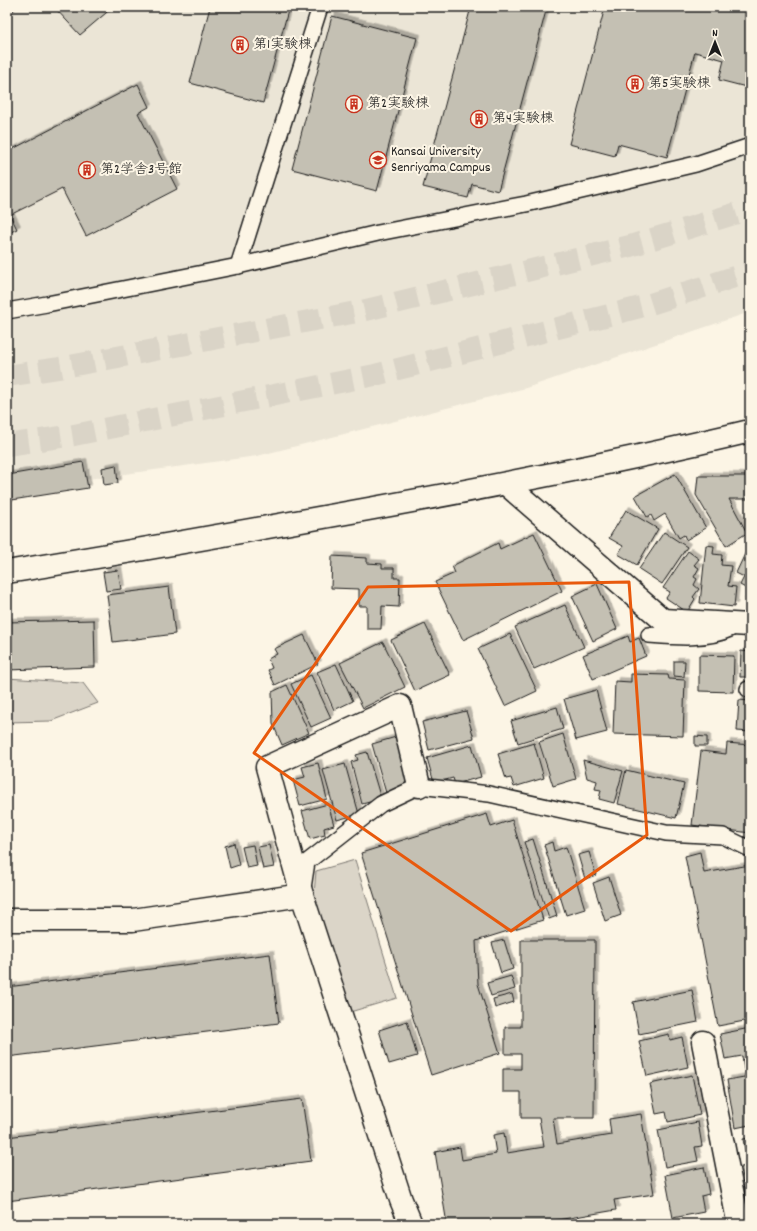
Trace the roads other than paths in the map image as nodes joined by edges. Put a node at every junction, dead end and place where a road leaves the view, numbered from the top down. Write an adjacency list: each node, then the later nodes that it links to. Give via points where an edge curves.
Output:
1 (320, 7): 3 (lane)
2 (750, 146): 3 (lane, via 696,164 526,204 378,233)
3 (238, 266): 4 (lane)
4 (7, 311)
5 (750, 431): 6 (street)
6 (506, 484): 7 (street); 8 (street, via 663,620)
7 (7, 572)
8 (744, 625): 9 (lane, via 722,632 687,637)
9 (649, 635)
10 (420, 786): 11 (lane, via 489,794 666,832 723,836); 12 (lane, via 381,804 307,862); 12 (street, via 400,706 267,767)
11 (750, 849)
12 (302, 895): 13 (street, via 133,920); 16 (street)
13 (7, 920)
14 (703, 1042): 15 (street)
15 (736, 1221)
16 (411, 1224)

